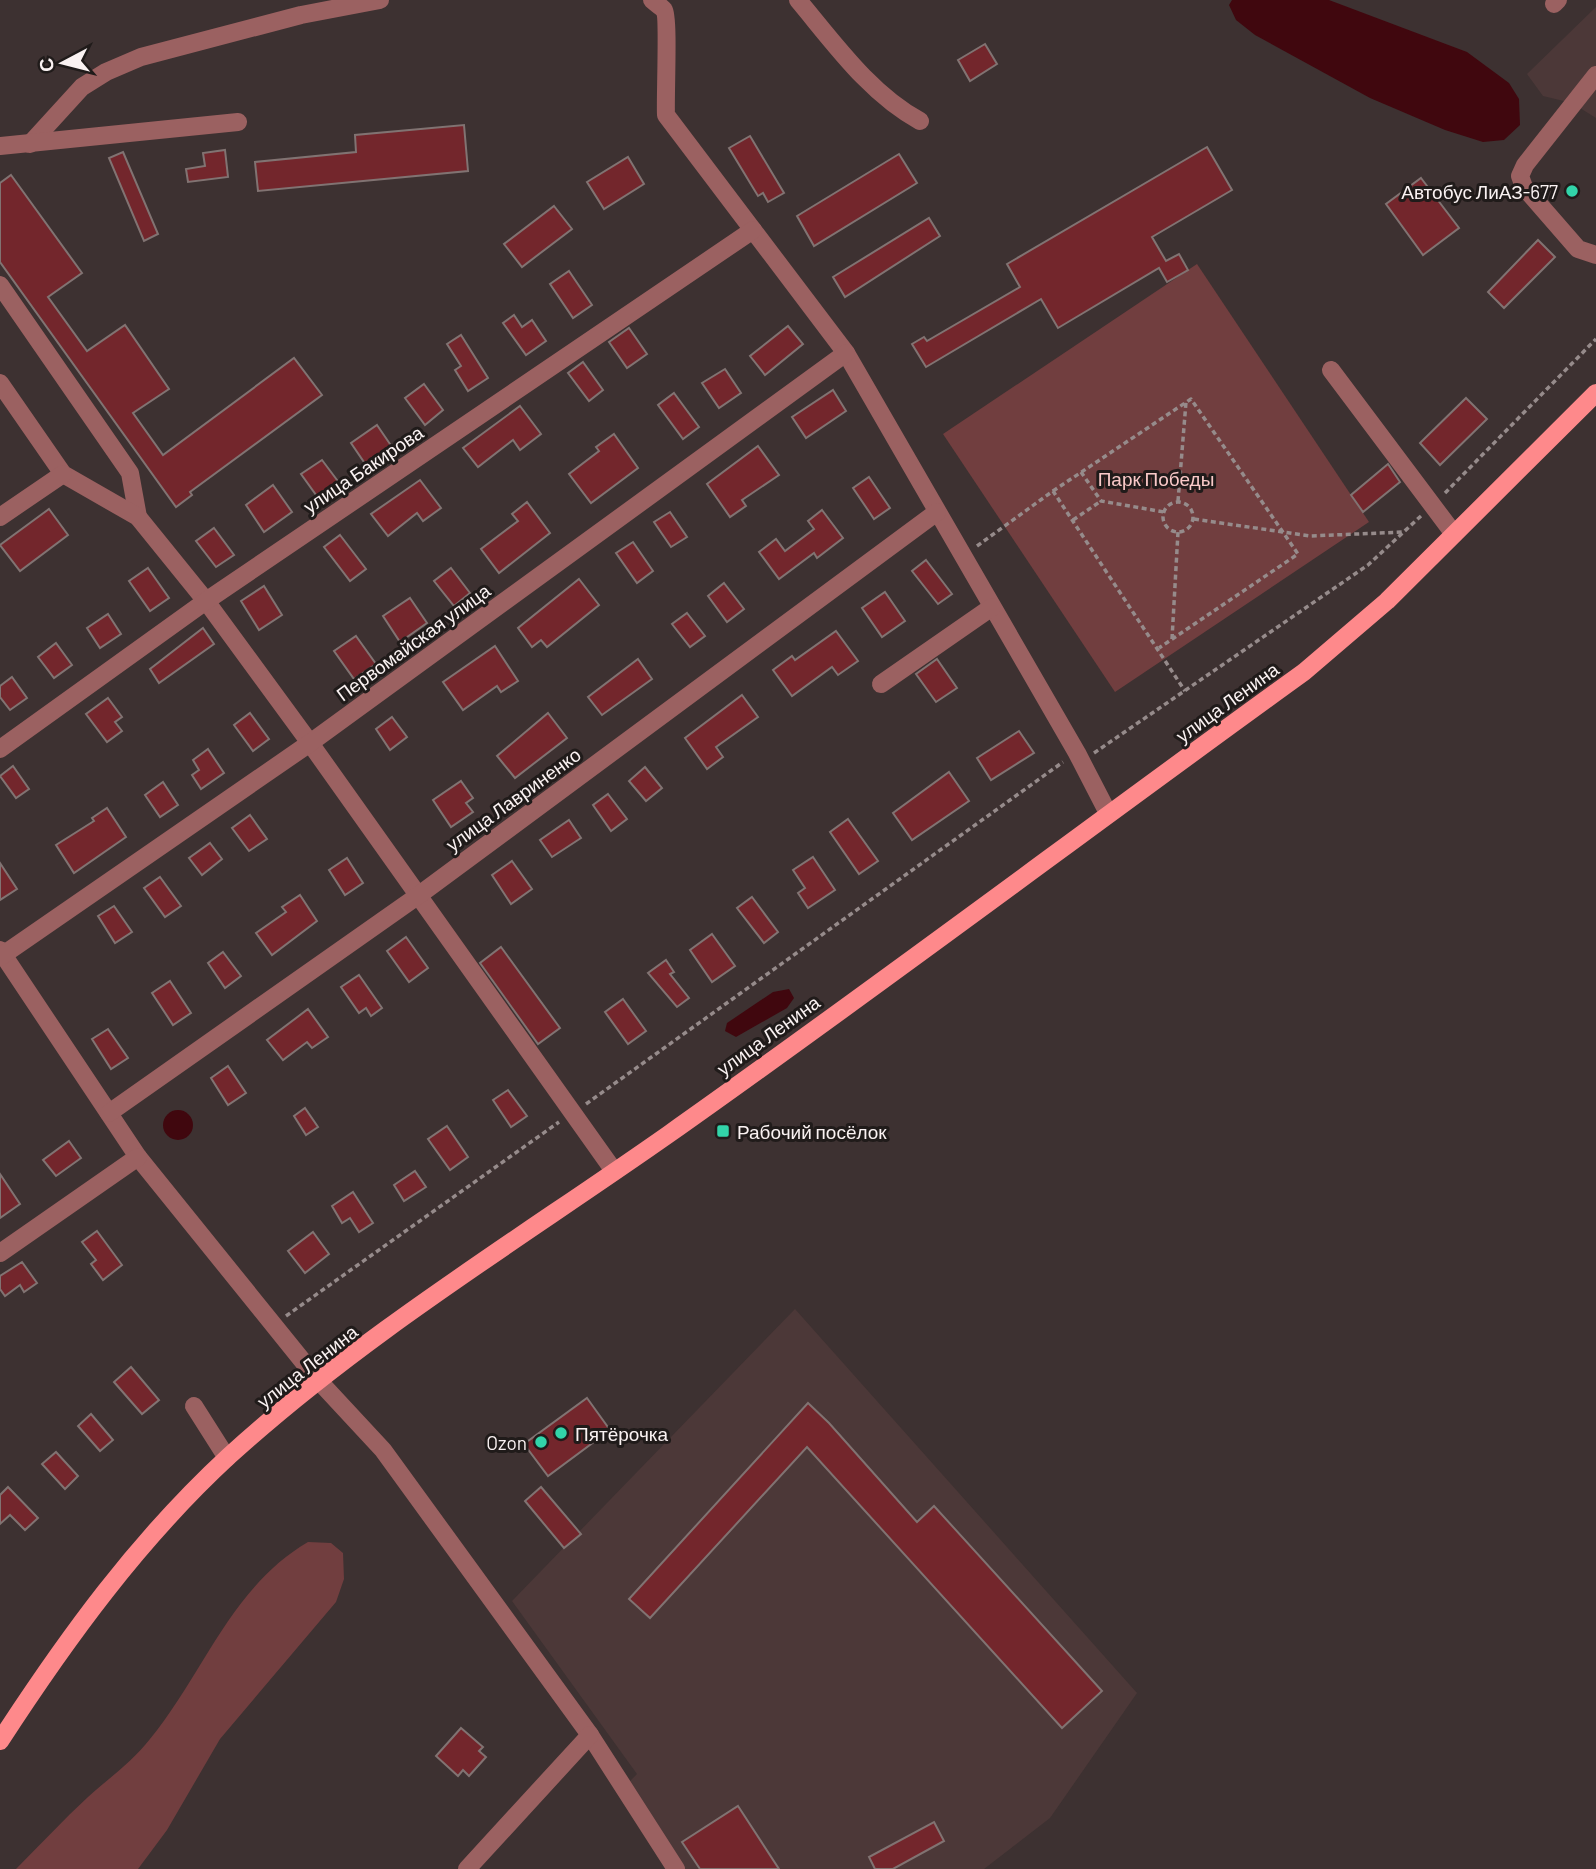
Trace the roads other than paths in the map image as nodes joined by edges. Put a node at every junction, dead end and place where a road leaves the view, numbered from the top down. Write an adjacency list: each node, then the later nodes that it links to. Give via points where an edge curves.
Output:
1 (380, 0): 7 (street, via 301,15 141,57 82,86)
2 (799, 0): 5 (street, via 848,61)
3 (663, 4): 9 (street, via 669,24 664,68 666,115)
4 (1596, 75): 10 (street, via 1520,176 1524,187 1578,249)
5 (920, 121)
6 (238, 122): 7 (street)
7 (30, 144): 8 (street)
8 (0, 146)
9 (753, 230): 12 (street); 21 (street, улица Бакирова)
10 (1596, 255)
11 (0, 285): 19 (street, via 130,474)
12 (846, 353): 17 (street); 24 (street, Первомайская улица)
13 (1331, 370): 20 (street)
14 (2, 389): 16 (street)
15 (1596, 393): 20 (main road, улица Ленина)
16 (63, 474): 18 (street); 19 (street)
17 (937, 512): 22 (street); 27 (street, улица Лавриненко)
18 (0, 517)
19 (138, 517): 21 (street)
20 (1454, 534): 26 (main road, улица Ленина, via 1387,601 1304,672)
21 (205, 601): 24 (street); 25 (street, улица Бакирова)
22 (992, 607): 23 (street); 26 (street)
23 (881, 684)
24 (310, 743): 27 (street); 28 (street, Первомайская улица)
25 (0, 749)
26 (1108, 813): 31 (main road, улица Ленина)
27 (419, 895): 29 (street, улица Лавриненко); 31 (street)
28 (1, 954): 29 (street)
29 (109, 1113): 30 (street)
30 (138, 1157): 32 (street); 33 (street)
31 (614, 1171): 33 (main road, улица Ленина)
32 (0, 1253)
33 (318, 1380): 35 (main road, улица Ленина); 36 (street, via 383,1451)
34 (194, 1406): 35 (street)
35 (227, 1458): 37 (main road, улица Ленина, via 109,1584 56,1654)
36 (590, 1735): 38 (street); 39 (street)
37 (0, 1741)
38 (467, 1869)
39 (676, 1869)

